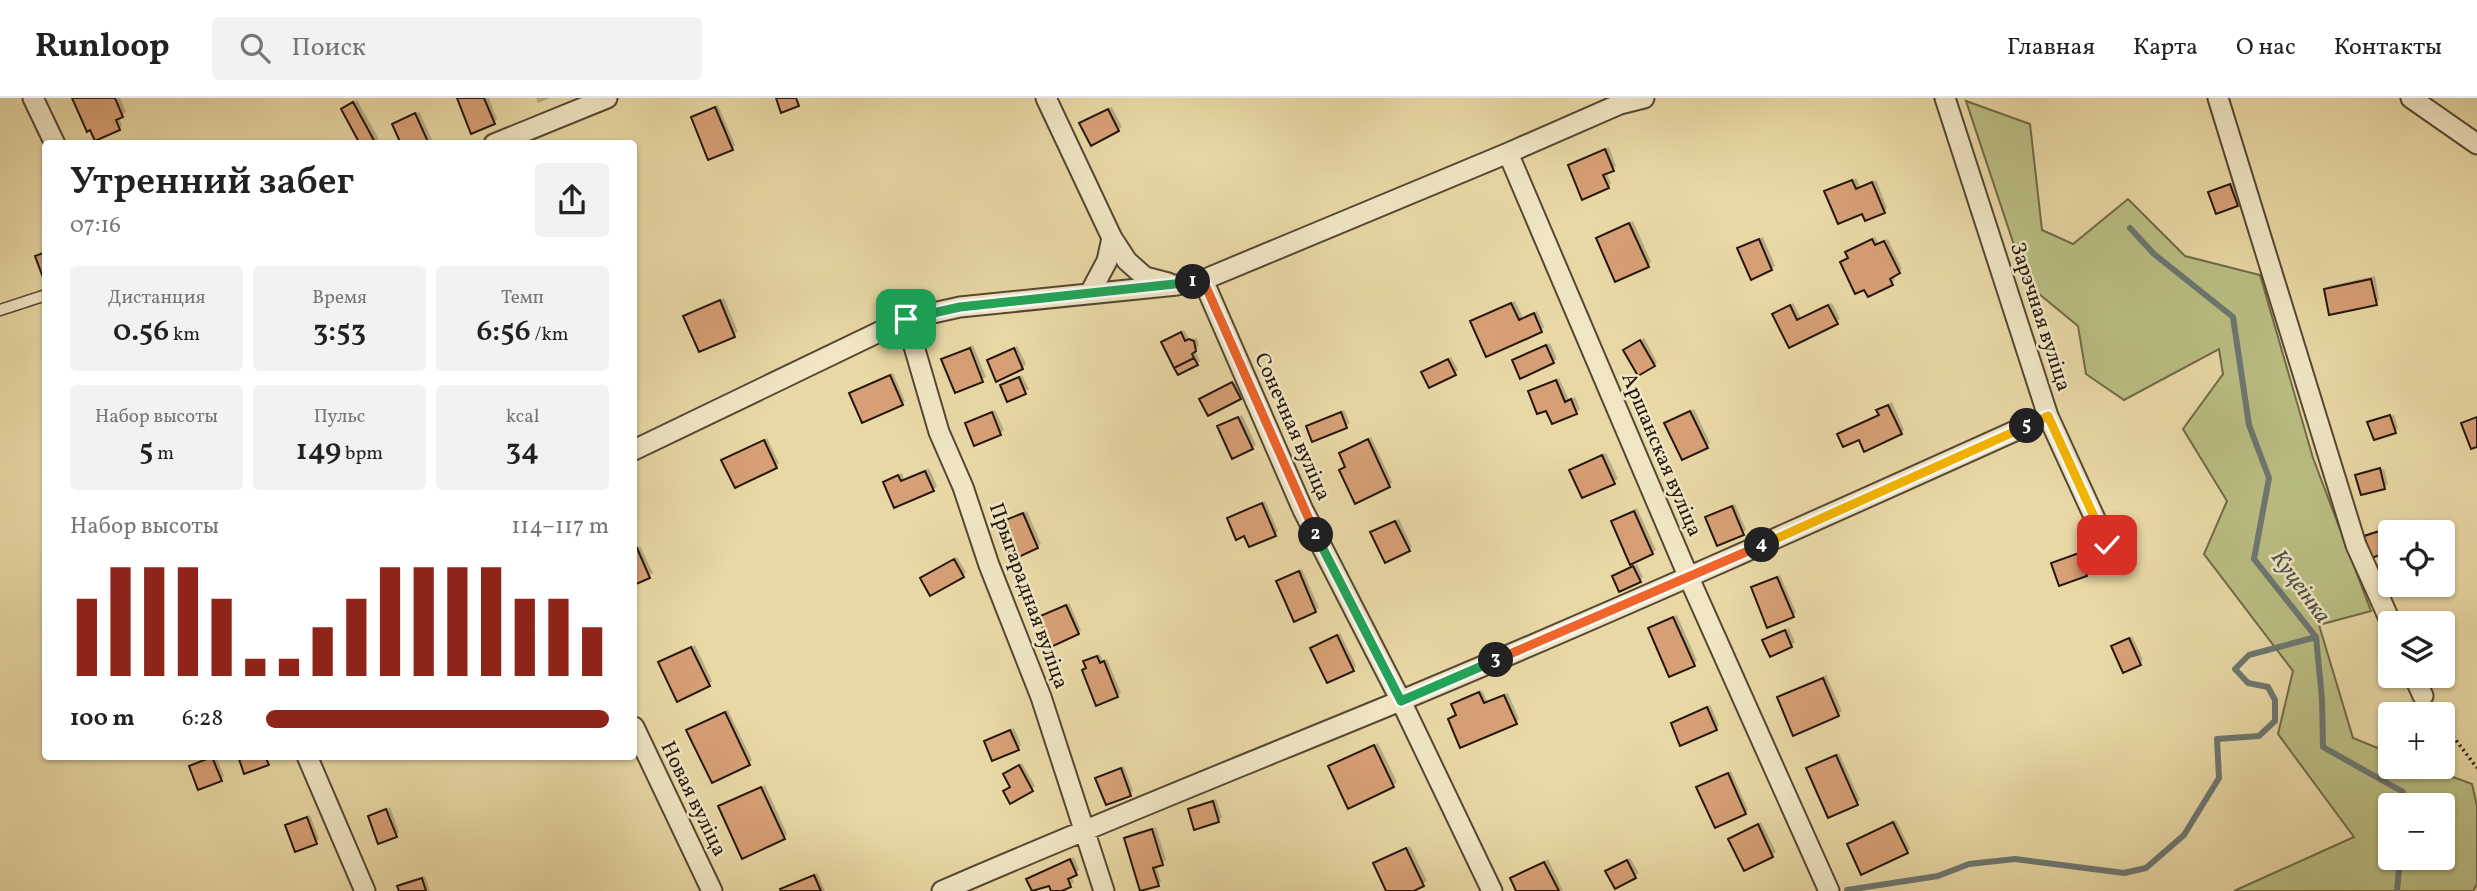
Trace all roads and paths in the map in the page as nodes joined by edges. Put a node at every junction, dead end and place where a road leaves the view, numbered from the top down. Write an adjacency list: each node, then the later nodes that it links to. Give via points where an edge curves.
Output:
1 (33, 98): 8 (street)
2 (607, 98): 9 (street)
3 (1046, 98): 12 (street)
4 (1643, 98): 11 (street)
5 (1945, 98): 19 (street, Зарэчная вуліца)
6 (2218, 98): 23 (street, via 2356,545)
7 (2410, 98): 10 (street)
8 (53, 140)
9 (504, 140)
10 (2477, 144)
11 (1508, 153): 13 (street); 22 (street, Аршанская вуліца)
12 (1112, 238): 14 (street, via 1145,277); 15 (street, via 1107,261)
13 (1203, 280): 14 (street); 26 (street, Сонечная вуліца, via 1303,510)
14 (1177, 285): 15 (street)
15 (1090, 293): 18 (street, via 960,307)
16 (42, 296): 17 (lane)
17 (0, 310)
18 (906, 319): 20 (street); 31 (street, Прыгарадная вуліца, via 939,432 1041,697)
19 (2048, 416): 21 (street, Зарэчная вуліца); 22 (street)
20 (637, 449)
21 (2107, 545)
22 (1689, 578): 26 (street); 32 (street, Аршанская вуліца)
23 (2386, 611)
24 (2419, 688): 25 (street)
25 (2423, 696)
26 (1401, 701): 31 (street); 37 (street, Сонечная вуліца)
27 (637, 733): 34 (street, Новая вуліца)
28 (2455, 739): 30 (path)
29 (309, 760): 33 (street)
30 (2477, 768)
31 (1084, 830): 35 (street); 36 (street, Прыгарадная вуліца)
32 (1829, 889)
33 (365, 891)
34 (712, 891)
35 (942, 891)
36 (1104, 891)
37 (1492, 891)

